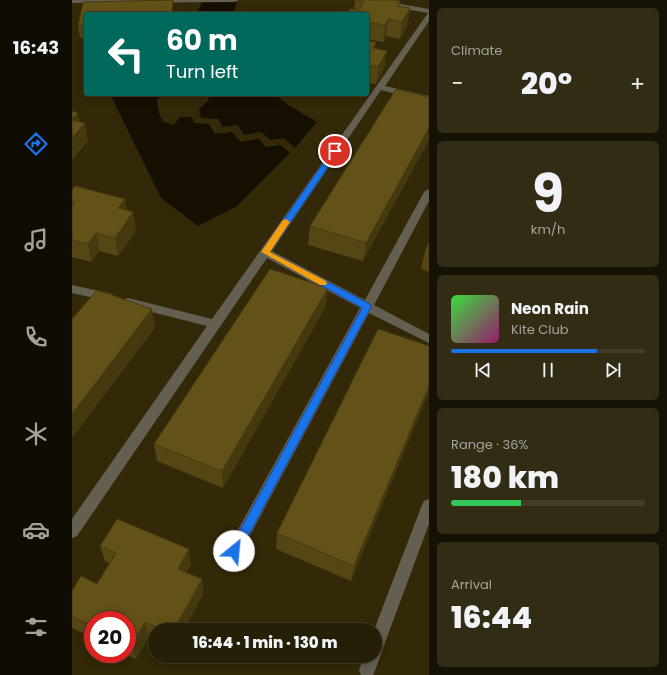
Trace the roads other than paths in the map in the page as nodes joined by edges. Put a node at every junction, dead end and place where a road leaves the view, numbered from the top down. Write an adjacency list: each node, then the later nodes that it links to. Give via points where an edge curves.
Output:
1 (104, 0): 2 (lane); 5 (lane)
2 (198, 0): 3 (lane)
3 (234, 0)
4 (364, 0): 6 (lane)
5 (72, 1)
6 (429, 11)
7 (429, 15): 8 (lane)
8 (379, 87): 9 (lane); 11 (lane)
9 (429, 99)
10 (429, 192): 13 (lane)
11 (265, 252): 13 (lane); 14 (lane)
12 (74, 293): 14 (lane)
13 (367, 307): 15 (lane); 18 (lane)
14 (215, 324): 17 (lane)
15 (429, 339)
16 (429, 505): 19 (lane)
17 (72, 531)
18 (234, 551)
19 (382, 629)

